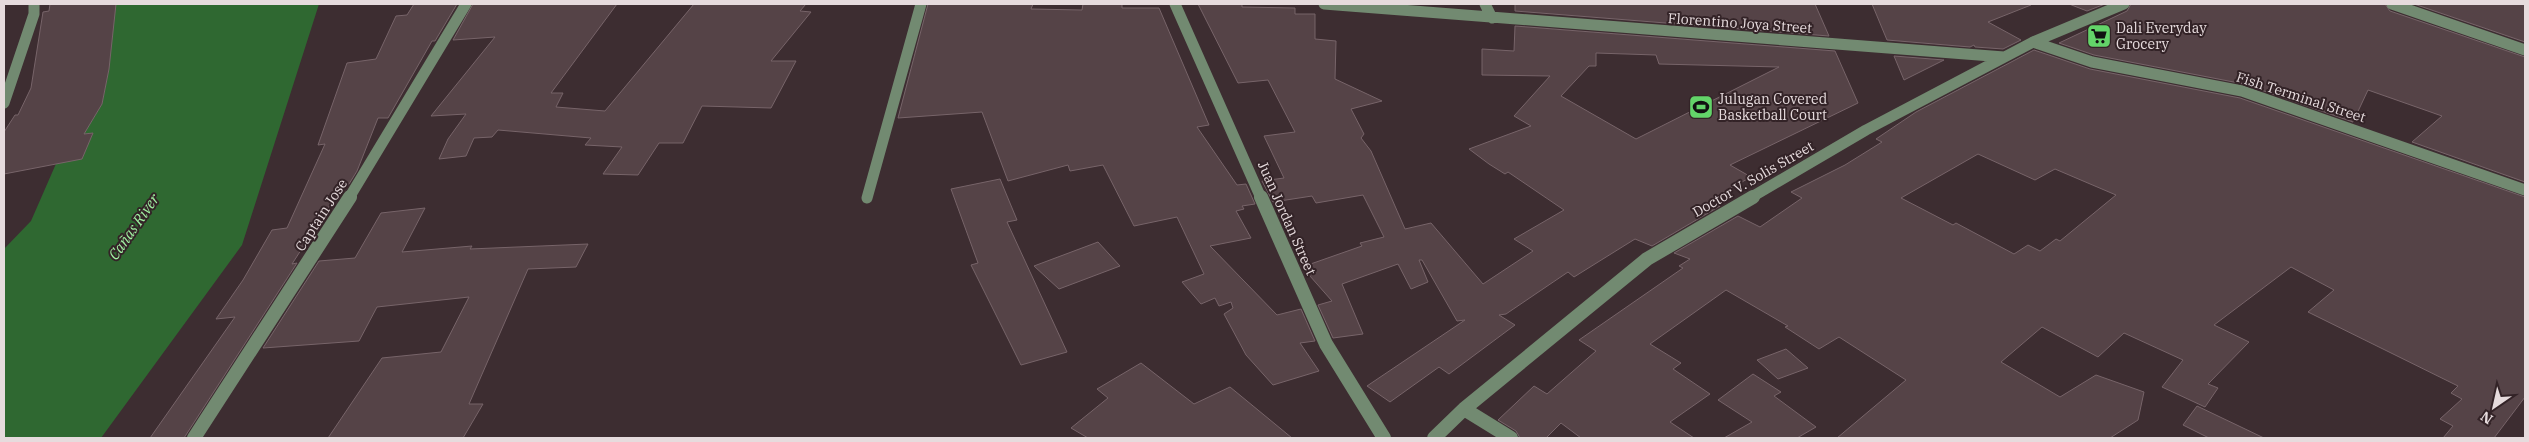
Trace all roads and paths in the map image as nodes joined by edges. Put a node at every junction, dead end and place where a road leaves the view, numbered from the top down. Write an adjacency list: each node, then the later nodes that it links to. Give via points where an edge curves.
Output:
1 (34, 4): 13 (street, via 34,14)
2 (466, 4): 17 (street, Captain Jose, via 352,194)
3 (921, 4): 15 (street)
4 (1175, 4): 18 (street, Juan Jordan Street, via 1326,344)
5 (1324, 4): 9 (street, Florentino Joya Street)
6 (1485, 4): 9 (street)
7 (2124, 4): 10 (street, Doctor V. Solis Street)
8 (2392, 4): 11 (street)
9 (1492, 18): 12 (street, Florentino Joya Street)
10 (2033, 42): 12 (street, Doctor V. Solis Street); 14 (street, Fish Terminal Street, via 2092,62 2242,91)
11 (2525, 50)
12 (2005, 57): 16 (street, Doctor V. Solis Street, via 1866,130 1647,259)
13 (4, 103)
14 (2525, 190)
15 (867, 198)
16 (1464, 409): 19 (street, Doctor V. Solis Street); 20 (street)
17 (194, 438)
18 (1384, 438)
19 (1434, 438)
20 (1511, 438)

